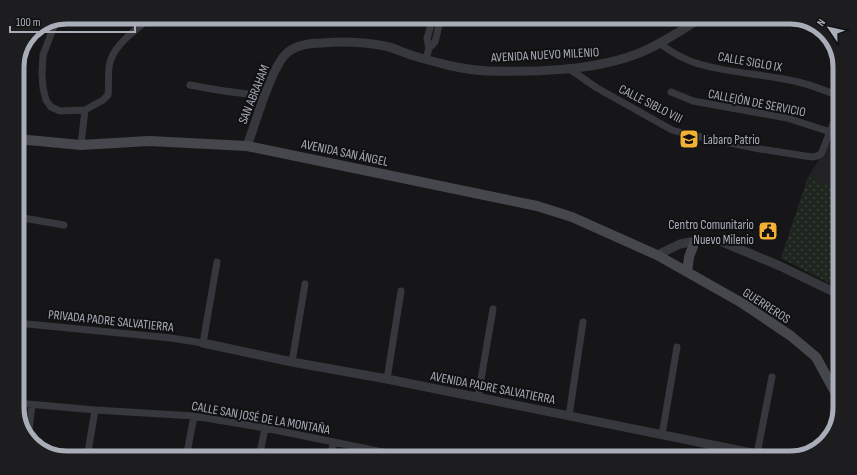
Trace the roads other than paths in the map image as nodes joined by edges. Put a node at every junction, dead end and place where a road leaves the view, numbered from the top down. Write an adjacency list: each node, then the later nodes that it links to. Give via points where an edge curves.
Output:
1 (143, 24): 14 (street, via 115,49 109,68 108,95 104,100)
2 (431, 24): 7 (street, via 427,40)
3 (439, 24): 7 (street, via 435,42)
4 (691, 24): 6 (street, AVENIDA NUEVO MILENIO)
5 (54, 26): 14 (street, via 43,55 42,74 46,100 51,107 60,111)
6 (658, 43): 9 (street, AVENIDA NUEVO MILENIO, via 606,64); 12 (street, CALLE SIGLO IX, via 698,64 802,83)
7 (429, 48): 8 (street)
8 (426, 60): 9 (street, AVENIDA NUEVO MILENIO, via 487,71); 13 (street, SAN ABRAHAM, via 386,46 361,42 307,44 288,52 275,69)
9 (568, 68): 16 (street, CALLE SIBLO VIII, via 620,102 672,130 686,134 812,157 821,154)
10 (190, 85): 13 (street)
11 (671, 92): 16 (street, CALLEJÓN DE SERVICIO, via 693,101 787,118)
12 (833, 94)
13 (266, 95): 20 (street, SAN ABRAHAM)
14 (85, 110): 19 (street)
15 (833, 124): 16 (street, CALLE SIBLO VIII)
16 (830, 131): 17 (street, CALLEJÓN DE SERVICIO)
17 (833, 132)
18 (24, 140): 19 (main road, AVENIDA SAN ÁNGEL)
19 (81, 145): 20 (main road, AVENIDA SAN ÁNGEL, via 149,141)
20 (247, 146): 24 (main road, AVENIDA SAN ÁNGEL, via 537,206 572,217)
21 (24, 218): 22 (street)
22 (64, 225)
23 (695, 241): 24 (street, via 680,244); 26 (main road); 29 (street, via 720,241)
24 (657, 255): 26 (main road, GUERREROS)
25 (217, 262): 33 (street)
26 (687, 272): 38 (main road, GUERREROS, via 742,303 792,336 816,357)
27 (304, 284): 35 (street)
28 (401, 291): 37 (street)
29 (833, 292)
30 (493, 309): 39 (street)
31 (583, 322): 44 (street)
32 (24, 324): 33 (street, PRIVADA PADRE SALVATIERRA)
33 (203, 343): 35 (street, AVENIDA PADRE SALVATIERRA)
34 (677, 346): 47 (street)
35 (292, 362): 37 (street, AVENIDA PADRE SALVATIERRA)
36 (772, 377): 55 (street)
37 (387, 379): 39 (street, AVENIDA PADRE SALVATIERRA)
38 (833, 388)
39 (478, 397): 44 (street, AVENIDA PADRE SALVATIERRA)
40 (24, 404): 41 (street, CALLE SAN JOSÉ DE LA MONTAÑA)
41 (32, 405): 42 (street, CALLE SAN JOSÉ DE LA MONTAÑA); 46 (street)
42 (95, 410): 43 (street, CALLE SAN JOSÉ DE LA MONTAÑA); 49 (street)
43 (194, 416): 45 (street, CALLE SAN JOSÉ DE LA MONTAÑA); 50 (street)
44 (569, 416): 47 (street, AVENIDA PADRE SALVATIERRA)
45 (265, 428): 48 (street, CALLE SAN JOSÉ DE LA MONTAÑA); 51 (street)
46 (29, 429)
47 (662, 435): 54 (street, AVENIDA PADRE SALVATIERRA)
48 (333, 442): 52 (street); 53 (street, CALLE SAN JOSÉ DE LA MONTAÑA)
49 (88, 451)
50 (187, 451)
51 (260, 451)
52 (332, 451)
53 (372, 451)
54 (742, 451)
55 (758, 451)

